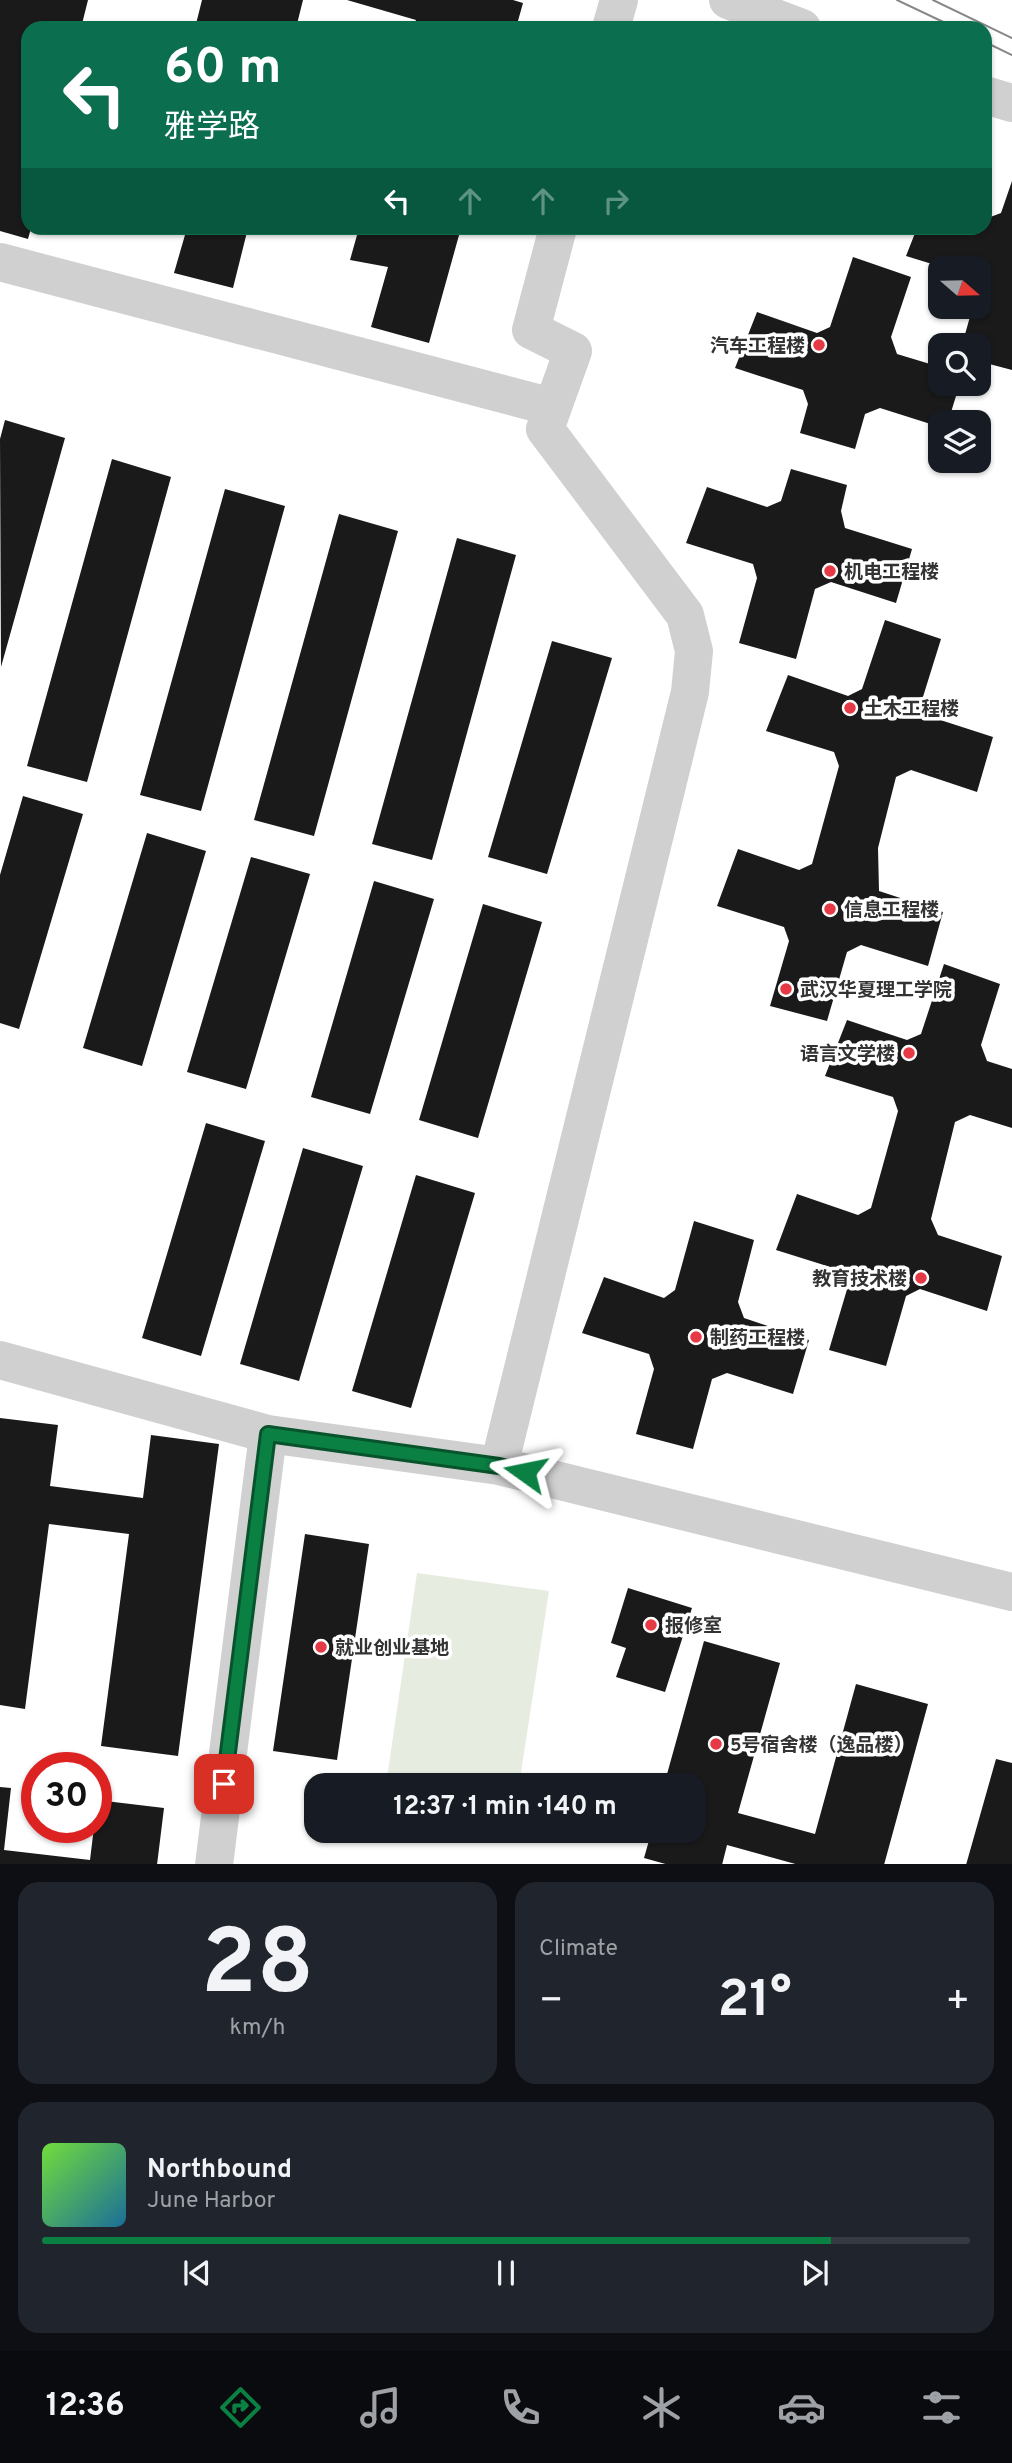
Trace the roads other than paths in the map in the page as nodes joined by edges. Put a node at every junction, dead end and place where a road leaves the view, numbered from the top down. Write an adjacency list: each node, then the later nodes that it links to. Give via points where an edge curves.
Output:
1 (619, 0): 3 (street)
2 (728, 0): 4 (street)
3 (613, 21)
4 (784, 21)
5 (992, 97): 6 (street)
6 (1012, 103)
7 (556, 235): 9 (street, via 531,330 573,351)
8 (0, 262): 9 (street)
9 (552, 407): 12 (street, via 545,429 685,615 694,651 690,692)
10 (0, 1360): 11 (street)
11 (268, 1434): 12 (street); 14 (street)
12 (499, 1466): 13 (street)
13 (1012, 1592)
14 (214, 1864)

